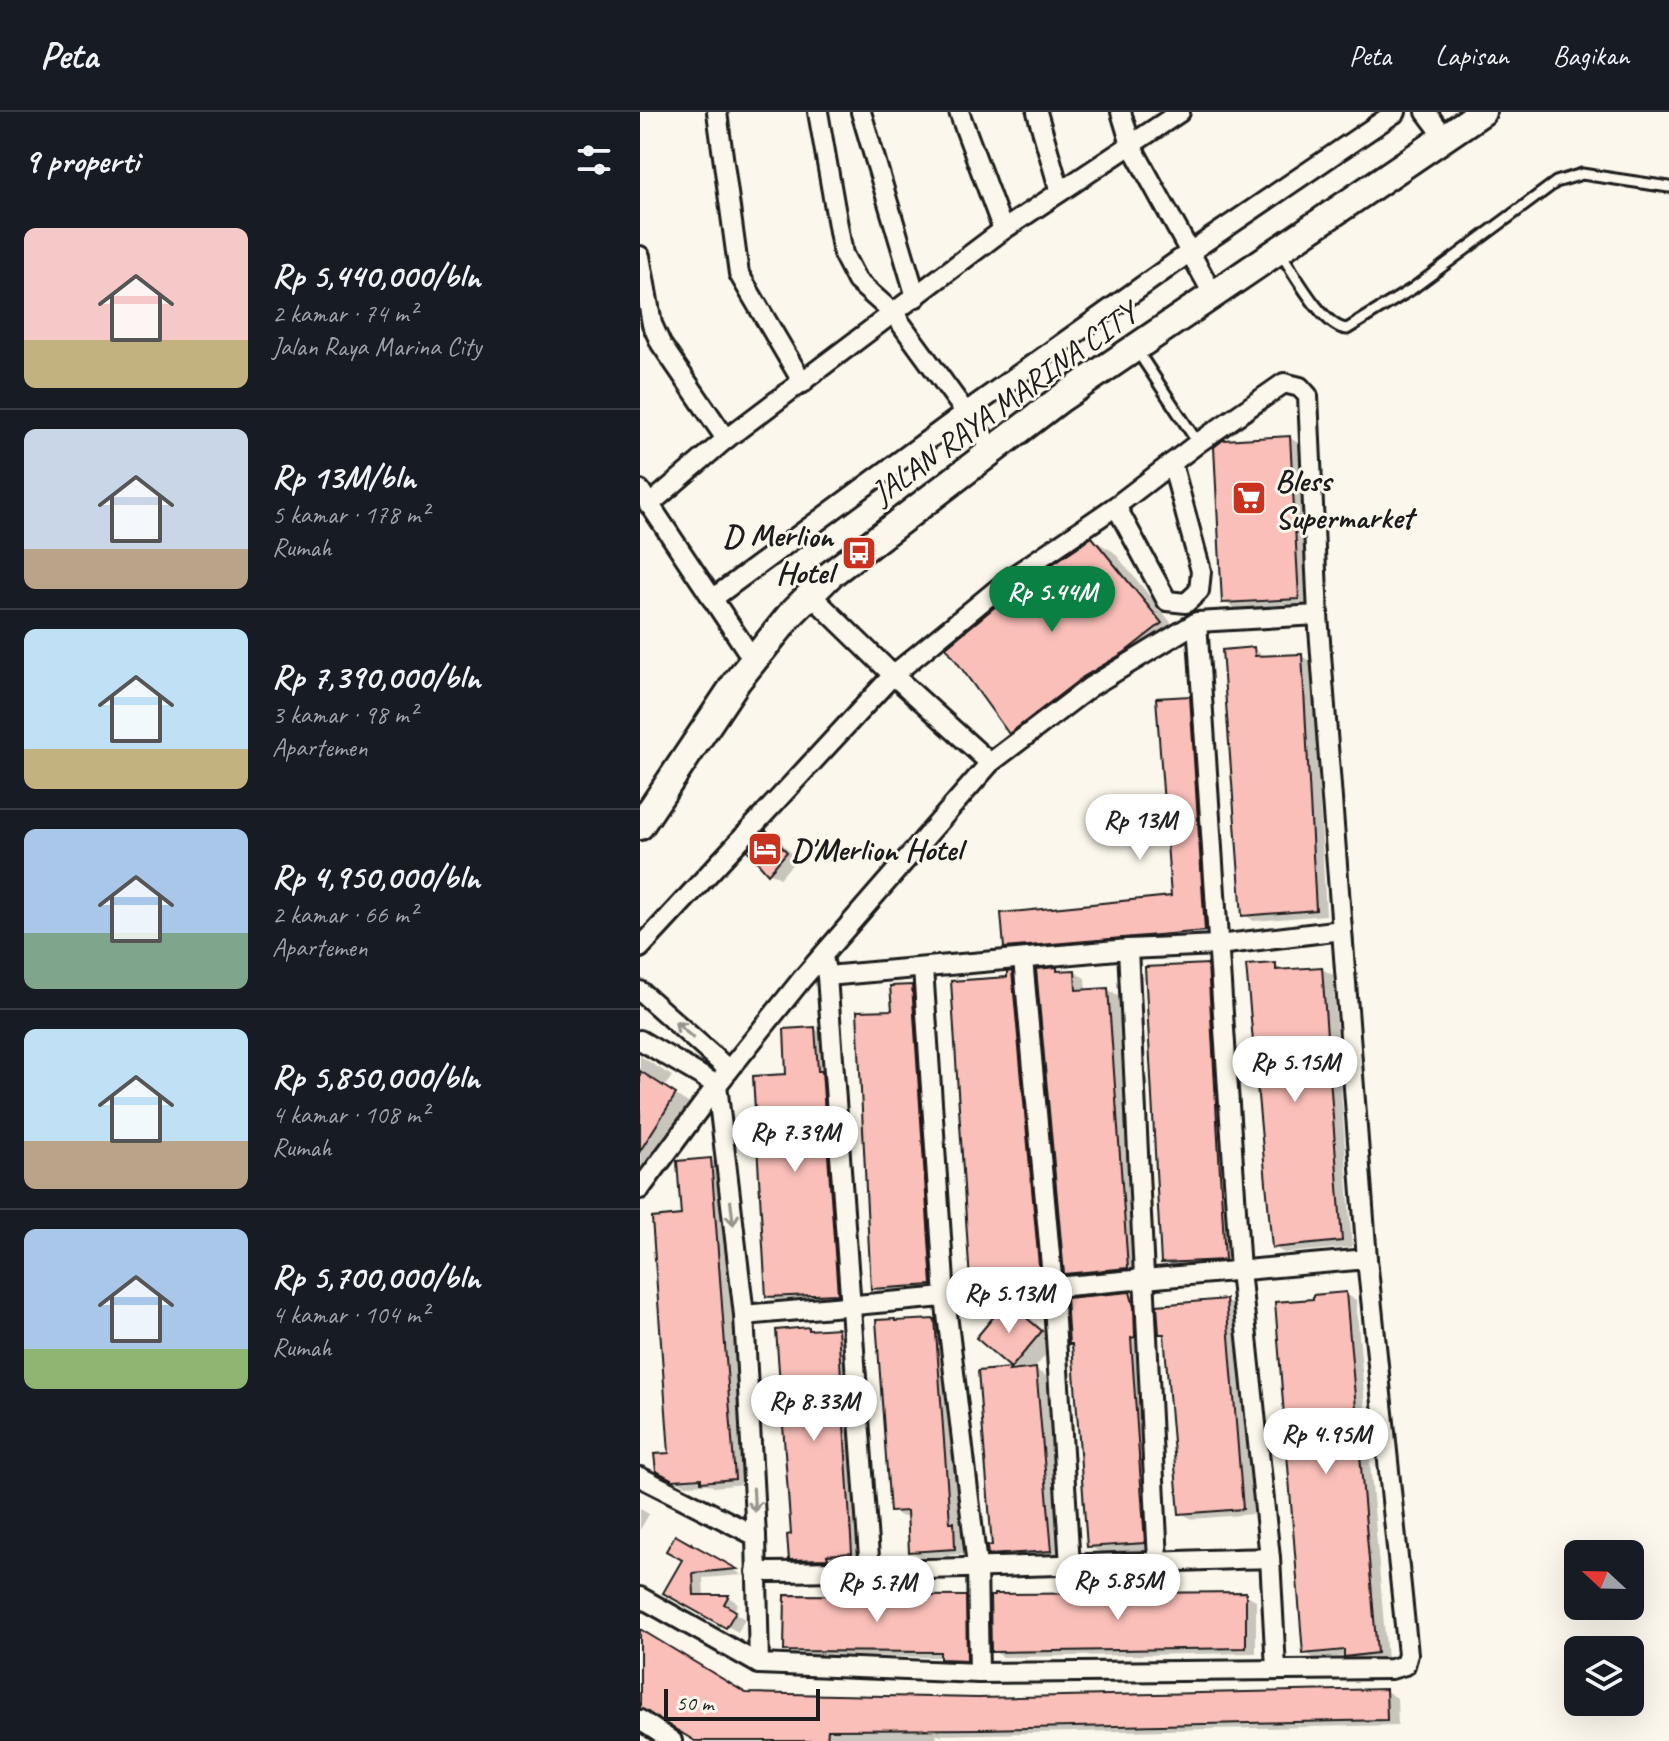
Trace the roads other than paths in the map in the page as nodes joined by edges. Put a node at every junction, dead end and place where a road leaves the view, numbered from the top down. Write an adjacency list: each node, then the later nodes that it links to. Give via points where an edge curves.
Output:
1 (717, 112): 23 (street, via 739,274)
2 (818, 112): 21 (street, via 843,254 857,281)
3 (861, 112): 20 (street)
4 (959, 112): 15 (street)
5 (1037, 112): 14 (street)
6 (1121, 112): 12 (street)
7 (1180, 112): 12 (street)
8 (1396, 112): 17 (street)
9 (1426, 112): 11 (street)
10 (1482, 112): 11 (main road, JALAN RAYA MARINA CITY)
11 (1444, 136): 16 (main road, JALAN RAYA MARINA CITY)
12 (1131, 145): 14 (street); 17 (street)
13 (1669, 187): 16 (lane, via 1582,174 1556,182 1412,289 1347,329 1334,326 1314,303)
14 (1060, 192): 15 (street)
15 (1003, 230): 20 (street)
16 (1279, 249): 19 (main road, JALAN RAYA MARINA CITY)
17 (1190, 252): 19 (street); 24 (street)
18 (640, 256): 25 (street, via 652,324 661,344)
19 (1213, 294): 22 (main road, JALAN RAYA MARINA CITY)
20 (916, 297): 21 (street)
21 (894, 314): 23 (street); 24 (street)
22 (1135, 347): 26 (lane); 27 (main road, JALAN RAYA MARINA CITY)
23 (803, 383): 25 (street)
24 (966, 412): 27 (street); 32 (street)
25 (726, 439): 29 (street)
26 (1198, 443): 28 (street); 33 (street, via 1284,383 1300,387 1308,396)
27 (993, 450): 31 (main road, JALAN RAYA MARINA CITY)
28 (1172, 463): 30 (street); 30 (street, via 1201,571 1199,591 1186,603 1167,601)
29 (644, 497): 32 (street)
30 (1116, 506): 36 (street, via 1012,577)
31 (811, 595): 35 (main road, JALAN RAYA MARINA CITY); 36 (street)
32 (712, 599): 35 (street)
33 (1318, 615): 34 (street); 39 (street)
34 (1197, 622): 37 (street, via 1090,687); 40 (street)
35 (754, 661): 38 (main road, JALAN RAYA MARINA CITY)
36 (893, 675): 37 (street); 41 (street)
37 (990, 763): 44 (street)
38 (640, 826)
39 (1342, 930): 40 (street); 51 (street)
40 (1218, 945): 42 (street); 52 (street)
41 (640, 948)
42 (1128, 949): 43 (street); 53 (street)
43 (1023, 959): 45 (street); 54 (street)
44 (825, 966): 45 (street); 48 (street, via 802,979); 56 (street)
45 (923, 968): 55 (street)
46 (640, 991): 48 (street, one-way to 46)
47 (640, 1040): 49 (street)
48 (729, 1070): 49 (street)
49 (717, 1085): 50 (street); 57 (street, one-way to 57)
50 (640, 1189)
51 (1367, 1259): 52 (street); 68 (street, via 1407,1661 1391,1669)
52 (1240, 1270): 53 (street); 60 (street)
53 (1143, 1280): 54 (street); 61 (street)
54 (1053, 1288): 55 (street); 63 (street)
55 (945, 1297): 56 (street); 62 (street)
56 (852, 1306): 57 (street); 64 (street)
57 (744, 1315): 59 (street, one-way to 59)
58 (640, 1477): 59 (street)
59 (756, 1536): 65 (street)
60 (1270, 1558): 61 (street); 68 (street)
61 (1158, 1561): 63 (street)
62 (977, 1566): 63 (street); 64 (street); 69 (street)
63 (1070, 1566)
64 (870, 1571): 65 (street)
65 (756, 1572): 67 (street)
66 (640, 1597): 67 (street)
67 (759, 1664): 69 (street)
68 (1276, 1669): 69 (street)
69 (979, 1673)
70 (640, 1720): 71 (street)
71 (672, 1741)

